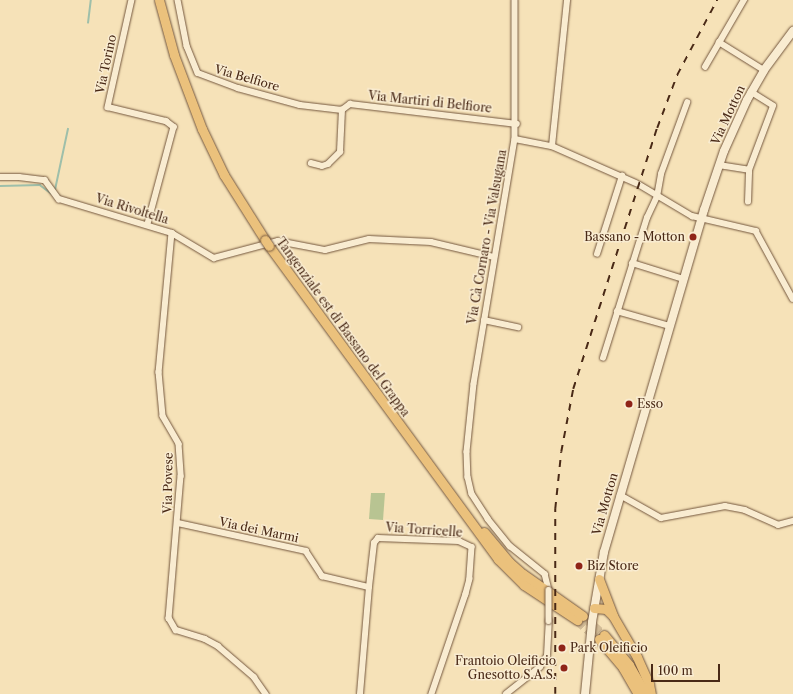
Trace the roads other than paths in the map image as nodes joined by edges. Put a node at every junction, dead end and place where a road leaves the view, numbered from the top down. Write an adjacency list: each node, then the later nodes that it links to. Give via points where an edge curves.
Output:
1 (132, 0): 26 (street, Via Torino, via 108,107 166,121 174,128)
2 (159, 0): 28 (highway, Tangenziale est di Bassano del Grappa, via 174,55 202,129 224,175)
3 (165, 0): 28 (highway, Tangenziale est di Bassano del Grappa, via 189,83 207,127 229,172)
4 (178, 0): 14 (street, Via Belfiore, via 187,46 198,73 238,88 300,105)
5 (515, 0): 15 (street, Via Cà Cornaro - Via Valsugana)
6 (567, 0): 17 (street)
7 (744, 0): 9 (street)
8 (793, 31): 11 (main road, Via Motton)
9 (719, 42): 10 (street); 11 (street)
10 (705, 67)
11 (764, 70): 12 (main road, Via Motton)
12 (751, 92): 19 (main road, Via Motton); 20 (street, via 773,106)
13 (687, 103): 23 (street, via 661,174)
14 (342, 110): 15 (street, Via Martiri di Belfiore, via 350,104); 18 (street, via 342,142 336,158 322,166)
15 (517, 124): 16 (street, Via Cà Cornaro - Via Valsugana)
16 (516, 139): 17 (street); 30 (street, Via Cà Cornaro - Via Valsugana)
17 (552, 146): 21 (street)
18 (311, 163)
19 (719, 165): 20 (street); 25 (main road, Via Motton)
20 (749, 170): 24 (street)
21 (622, 176): 23 (street); 29 (street)
22 (0, 177): 26 (street, Via Rivoltella, via 45,180 58,199)
23 (657, 197): 25 (street, via 692,216); 31 (street)
24 (748, 202)
25 (703, 218): 32 (main road, Via Motton); 33 (street, via 748,228 759,234)
26 (148, 224): 27 (street, Via Rivoltella)
27 (172, 233): 30 (street, Via Rivoltella, via 214,258 278,241 325,250 369,239 431,242); 41 (street, Via Povese, via 159,372 163,416 179,444 181,476)
28 (270, 242): 46 (highway, Tangenziale est di Bassano del Grappa, via 501,563 524,585)
29 (597, 254)
30 (494, 257): 35 (street, Via Cà Cornaro - Via Valsugana)
31 (632, 263): 32 (street); 34 (street)
32 (684, 279): 36 (main road, Via Motton)
33 (793, 299)
34 (617, 311): 36 (street); 38 (street)
35 (484, 320): 37 (street); 50 (street, Via Cà Cornaro - Via Valsugana, bridge, via 471,410 467,452 468,477 478,506 488,520 510,546 540,568 545,574 549,590 547,656 540,667)
36 (670, 326): 39 (main road, Via Motton)
37 (518, 327)
38 (603, 358)
39 (620, 495): 40 (street, via 661,518 725,506 744,510 778,525); 42 (main road, Via Motton)
40 (793, 521)
41 (178, 523): 43 (street, Via dei Marmi, via 306,551 322,576); 47 (street, Via Povese, via 169,618 176,630 218,646 254,677)
42 (599, 579): 44 (main road, Via Motton); 45 (highway)
43 (369, 587): 48 (street, Via Torricelle); 49 (street, Via Torricelle, via 374,543 378,538 459,541 472,547 470,579 466,594)
44 (594, 608): 45 (highway, via 606,609); 51 (main road, Via Motton)
45 (613, 616): 54 (highway, via 637,657)
46 (580, 618)
47 (266, 694)
48 (360, 694)
49 (432, 694)
50 (506, 694)
51 (585, 694)
52 (638, 694): 53 (highway, via 602,637 629,665)
53 (646, 694)
54 (651, 694)

